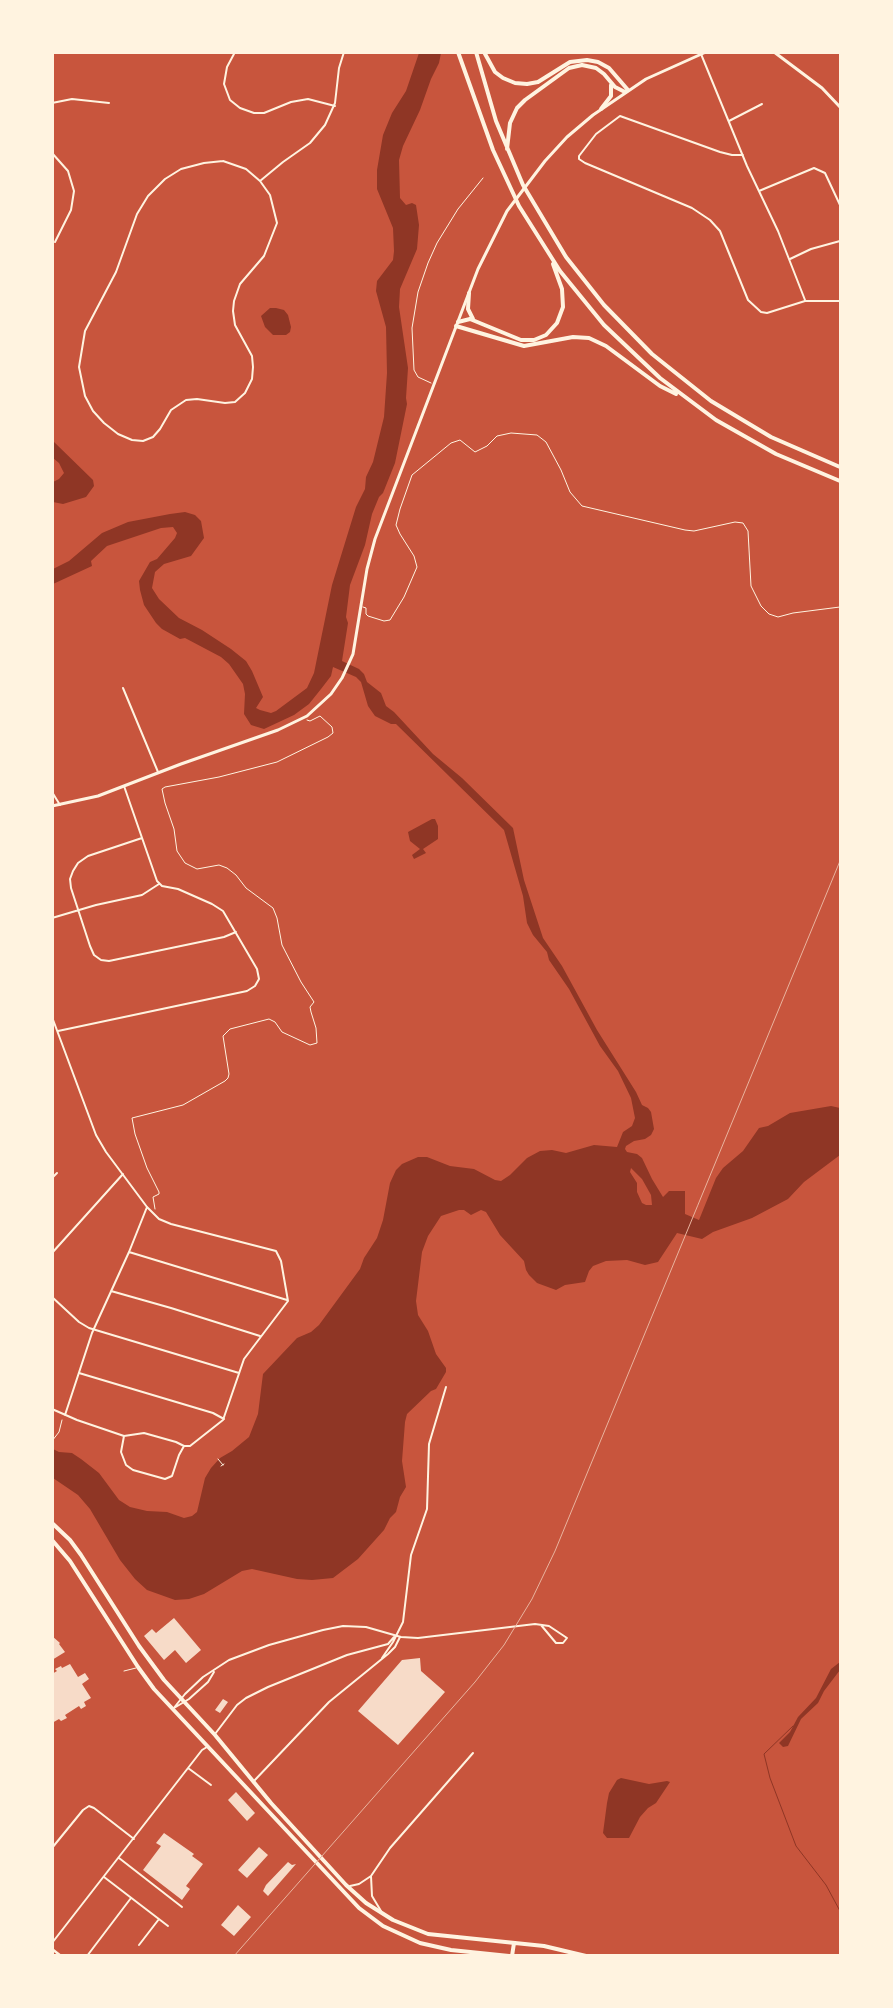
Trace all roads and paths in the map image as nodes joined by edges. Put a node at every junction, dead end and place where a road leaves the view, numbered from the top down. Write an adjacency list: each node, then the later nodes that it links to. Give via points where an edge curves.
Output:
1 (235, 52): 14 (street, via 227,67 224,84 228,97 240,108 264,113 308,99)
2 (344, 52): 14 (street)
3 (458, 52): 27 (highway, via 502,171)
4 (476, 52): 18 (highway)
5 (484, 52): 10 (highway, via 495,72 515,83 538,82 570,62 587,60 609,68)
6 (706, 52): 8 (main road)
7 (774, 52): 15 (main road, via 822,88)
8 (701, 54): 10 (main road); 17 (street)
9 (608, 79): 10 (highway, via 617,89); 16 (highway, via 612,86 611,96); 18 (highway, via 588,65 564,71 517,108 510,123)
10 (626, 91): 16 (main road)
11 (109, 103): 12 (street, via 72,100)
12 (52, 104)
13 (762, 104): 17 (street)
14 (334, 106): 22 (street, via 328,122 317,136)
15 (840, 107)
16 (600, 109): 29 (main road, via 567,137 532,176 507,211)
17 (728, 122): 20 (street)
18 (507, 150): 36 (highway, via 534,205 566,257 609,310 646,348 693,388 738,418 784,443)
19 (52, 153): 26 (street, via 68,171 74,191 71,210)
20 (743, 155): 23 (street); 30 (street, via 720,152 619,116 596,134 581,151 579,159 706,217 720,231 748,300 755,308 767,313)
21 (483, 178): 34 (path, via 437,243 418,292 412,328 414,370 418,377)
22 (260, 181): 22 (street, via 249,171 230,163 200,163 168,177 151,192 141,207 114,276 86,326 79,358 80,380 88,402 101,420 121,436 135,441 148,439 160,429 171,410 183,401 197,399 230,403 239,399 249,386 252,356 236,328 233,308 239,287 262,259 277,227 271,198)
23 (759, 191): 24 (street, via 814,168 825,173); 28 (street)
24 (840, 205)
25 (840, 241): 28 (street)
26 (55, 242)
27 (551, 258): 32 (highway, via 563,299 561,317 551,331 537,339 521,340); 35 (highway, via 614,336)
28 (790, 259): 30 (street)
29 (469, 293): 32 (highway, via 468,312); 33 (main road)
30 (806, 301): 31 (street)
31 (840, 301)
32 (477, 322): 33 (highway, via 468,319)
33 (457, 324): 34 (main road); 35 (highway, via 524,346 573,337 592,339 660,386)
34 (434, 385): 38 (main road, via 373,545)
35 (684, 398): 37 (highway, via 762,447)
36 (840, 467)
37 (840, 482)
38 (360, 607): 39 (path, via 366,608 368,616 386,621 391,619 417,567 396,525 412,475 451,443 460,440 475,452 497,436 511,433 537,435 546,442 570,492 581,505 682,530 694,531 735,522 745,524 751,586 761,606 772,615); 41 (main road, via 351,659 344,676 328,697)
39 (840, 607)
40 (123, 688): 42 (street)
41 (305, 717): 42 (main road, via 278,730); 58 (path, via 309,721 320,716 332,727 333,733 277,762 162,789 177,851 183,861 195,868 218,865 227,868 246,888 273,908 282,945 314,1002 310,1007 317,1043 310,1045 282,1032 269,1019 230,1029 223,1036 229,1074 225,1081 183,1105 132,1118 147,1168 159,1192 153,1197)
42 (158, 772): 43 (main road)
43 (124, 786): 45 (main road); 47 (street)
44 (52, 792): 45 (street)
45 (60, 805): 46 (main road)
46 (52, 806)
47 (142, 838): 48 (street); 49 (street, via 91,855 78,863 70,885)
48 (159, 884): 49 (street, via 142,894); 51 (street, via 218,907 227,915)
49 (78, 909): 50 (street); 51 (street, via 91,949 104,961)
50 (52, 918)
51 (236, 932): 53 (street, via 259,972 258,982 252,989)
52 (52, 1017): 53 (street)
53 (58, 1031): 55 (street, via 96,1135)
54 (58, 1173): 56 (street)
55 (123, 1174): 57 (street); 60 (street)
56 (52, 1178)
57 (147, 1206): 59 (street); 63 (street, via 159,1219 171,1224 276,1251 281,1261)
58 (154, 1209)
59 (129, 1252): 61 (street); 63 (street)
60 (52, 1253)
61 (111, 1291): 64 (street); 65 (street)
62 (52, 1297): 64 (street, via 80,1324)
63 (288, 1301): 65 (street)
64 (93, 1330): 66 (street); 67 (street)
65 (261, 1337): 67 (street, via 244,1359)
66 (79, 1373): 70 (street); 71 (street)
67 (239, 1373): 71 (street)
68 (446, 1387): 81 (street, via 429,1444 427,1510 411,1555 403,1622)
69 (52, 1409): 70 (street)
70 (65, 1415): 73 (street)
71 (224, 1419): 75 (street, via 190,1446)
72 (62, 1420): 74 (path, via 59,1432)
73 (124, 1436): 75 (street, via 144,1433); 75 (street, via 121,1452 126,1465 165,1479 172,1476)
74 (52, 1440)
75 (184, 1446)
76 (218, 1459): 77 (path)
77 (222, 1465)
78 (53, 1524): 87 (highway, via 82,1555 150,1661)
79 (52, 1540): 84 (highway, via 75,1567)
80 (541, 1625): 80 (street, via 556,1643 563,1643 567,1638 549,1626); 82 (street, via 522,1624 451,1635)
81 (396, 1635): 82 (street); 83 (street); 85 (street, via 366,1627 343,1626 245,1653); 89 (street, via 388,1644 347,1656 246,1698)
82 (401, 1637): 83 (street, via 395,1648)
83 (382, 1658): 93 (street, via 329,1702)
84 (138, 1667): 86 (lane); 88 (highway)
85 (216, 1670): 87 (street, via 208,1682); 87 (street, via 203,1677)
86 (124, 1671)
87 (183, 1700): 88 (street); 88 (street); 89 (highway)
88 (173, 1709): 90 (highway)
89 (214, 1734): 93 (highway)
90 (207, 1747): 92 (street); 112 (highway, via 351,1900 379,1924 435,1948)
91 (472, 1753): 98 (street, via 386,1852)
92 (188, 1768): 94 (street); 95 (street)
93 (253, 1782): 100 (highway)
94 (211, 1785)
95 (134, 1838): 96 (street, via 89,1806); 97 (street)
96 (52, 1848)
97 (118, 1858): 99 (street); 102 (street)
98 (371, 1876): 100 (street, via 360,1884); 103 (street, via 372,1896)
99 (104, 1877): 101 (street); 106 (street)
100 (347, 1886): 103 (highway)
101 (131, 1898): 104 (street); 111 (street)
102 (182, 1907)
103 (386, 1917): 107 (highway, via 428,1934)
104 (159, 1919): 105 (street); 108 (street)
105 (168, 1926)
106 (52, 1942)
107 (514, 1943): 112 (highway); 113 (highway)
108 (139, 1944)
109 (52, 1949): 110 (street)
110 (61, 1956)
111 (87, 1956)
112 (511, 1956)
113 (586, 1956)

